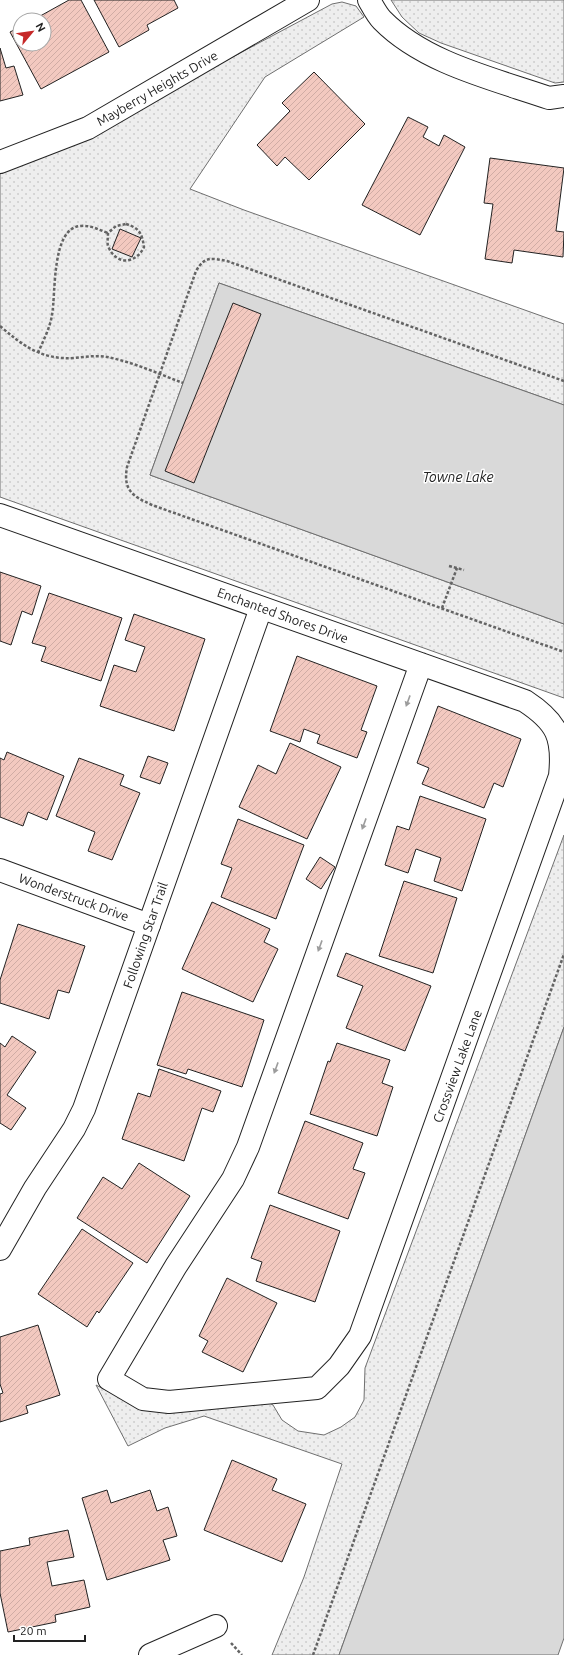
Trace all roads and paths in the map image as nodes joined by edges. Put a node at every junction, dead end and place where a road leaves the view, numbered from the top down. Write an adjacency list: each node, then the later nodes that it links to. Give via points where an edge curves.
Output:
1 (308, 0): 4 (street, Mayberry Heights Drive, via 88,128)
2 (369, 0): 3 (street, via 381,20 411,44 447,63 549,98)
3 (564, 96)
4 (0, 162)
5 (108, 233): 5 (path, via 116,226 126,224 134,227 143,236 144,246 136,258 127,261 118,258 112,254 108,244); 7 (path, via 80,226 67,232 62,242 55,275 52,316)
6 (0, 326): 7 (path, via 16,340)
7 (38, 353): 8 (path, via 55,358 107,357)
8 (160, 374): 9 (path, via 196,271 200,263 214,258 235,263); 10 (path); 16 (path, via 127,468 125,478 132,494 152,505)
9 (564, 381)
10 (183, 383)
11 (0, 515): 15 (street, Enchanted Shores Drive)
12 (449, 566): 13 (path)
13 (457, 568): 14 (path); 16 (path)
14 (464, 570)
15 (262, 608): 18 (street, Enchanted Shores Drive); 21 (street, Following Star Trail)
16 (442, 608): 17 (path)
17 (564, 652)
18 (421, 664): 19 (street, Enchanted Shores Drive, via 525,701 544,713); 19 (street, Crossview Lake Lane, one-way to 19, via 248,1147 233,1178 176,1266 109,1379 143,1399 169,1402 316,1388 339,1366 360,1336 560,776 563,748)
19 (558, 730)
20 (0, 870): 21 (street, Wonderstruck Drive)
21 (149, 925): 23 (street, Following Star Trail, via 84,1109)
22 (564, 954): 26 (path)
23 (0, 1249)
24 (216, 1626): 25 (street)
25 (150, 1655)
26 (313, 1655)

